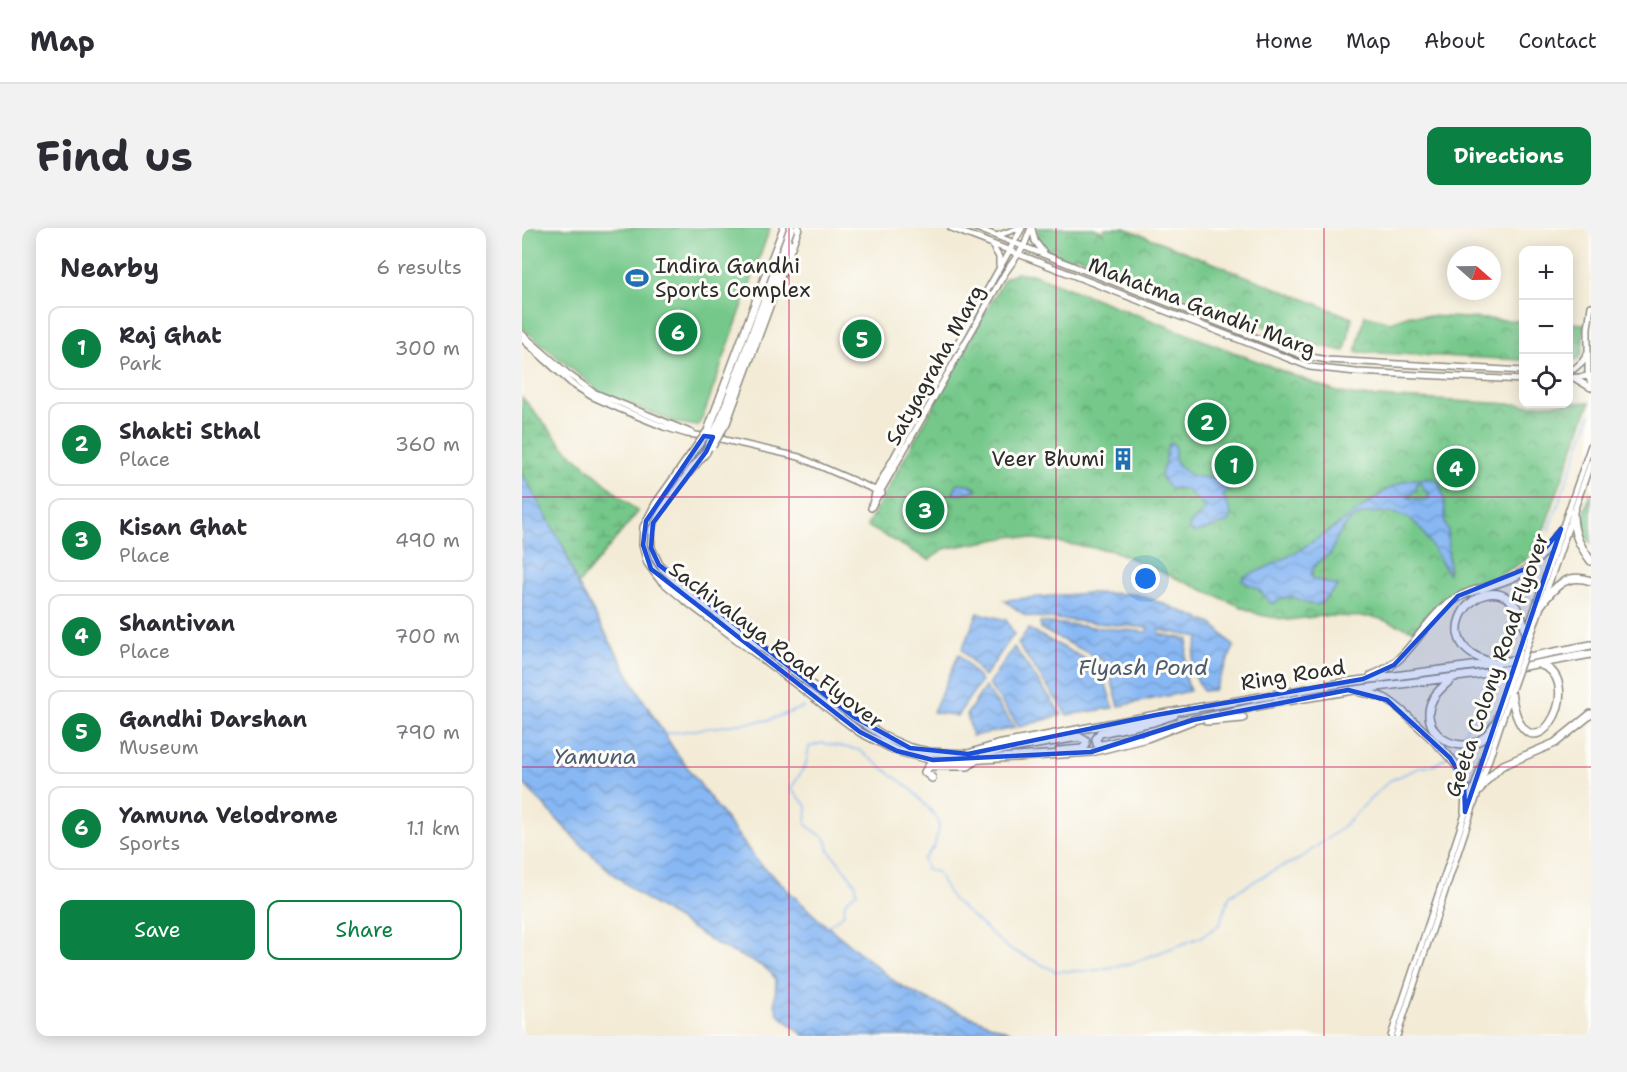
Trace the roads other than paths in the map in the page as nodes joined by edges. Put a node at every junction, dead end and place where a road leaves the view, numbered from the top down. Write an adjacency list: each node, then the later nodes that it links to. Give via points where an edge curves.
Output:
1 (784, 228): 58 (highway, Sachivalaya Road Flyover, bridge, via 708,431 656,504 644,527 643,546 648,563 659,578 684,599 860,732)
2 (791, 228): 32 (highway, Sachivalaya Road Flyover, bridge)
3 (798, 228): 32 (highway, bridge, via 726,423)
4 (951, 228): 10 (main road, Mahatma Gandhi Marg)
5 (976, 228): 8 (main road, Mahatma Gandhi Marg)
6 (1021, 228): 8 (main road); 9 (main road, Satyagraha Marg)
7 (1031, 228): 11 (main road, Satyagraha Marg); 13 (main road)
8 (997, 235): 9 (main road, Mahatma Gandhi Marg)
9 (1015, 243): 11 (main road, Mahatma Gandhi Marg); 12 (main road, Satyagraha Marg)
10 (992, 245): 12 (main road, Mahatma Gandhi Marg); 15 (main road, via 999,257)
11 (1024, 246): 13 (main road, Mahatma Gandhi Marg); 14 (main road, Satyagraha Marg)
12 (1009, 252): 14 (main road, Mahatma Gandhi Marg); 15 (main road, Satyagraha Marg)
13 (1044, 254): 23 (main road, Mahatma Gandhi Marg, via 1304,355 1327,360)
14 (1018, 255): 27 (main road, Mahatma Gandhi Marg, via 1310,367); 34 (main road, Satyagraha Marg)
15 (999, 267): 34 (main road, Satyagraha Marg)
16 (1591, 306): 19 (main road)
17 (522, 334): 30 (main road, via 593,392)
18 (522, 339): 30 (main road, via 572,384 602,401)
19 (1588, 352): 20 (main road); 21 (main road)
20 (1573, 368)
21 (1590, 368): 22 (main road); 24 (main road)
22 (1573, 369)
23 (1519, 371)
24 (1590, 376): 25 (main road); 28 (main road)
25 (1573, 378)
26 (1573, 379): 29 (main road)
27 (1519, 381)
28 (1591, 383)
29 (1591, 388)
30 (630, 409): 34 (main road, via 695,434 799,457)
31 (1591, 445): 36 (main road)
32 (706, 452): 55 (highway, Sachivalaya Road Flyover, via 653,523 651,548 659,565 690,593)
33 (1591, 462): 35 (main road, Geeta Colony Road Flyover)
34 (879, 492)
35 (1574, 513): 36 (main road, Geeta Colony Road Flyover); 37 (highway, via 1576,538)
36 (1565, 529): 39 (main road, Geeta Colony Road Flyover); 40 (main road, Geeta Colony Road Flyover, via 1556,544); 47 (highway, via 1530,567 1458,596 1394,665)
37 (1591, 561)
38 (1591, 581): 39 (highway, via 1576,578 1562,582)
39 (1541, 605): 49 (main road, Geeta Colony Road Flyover, bridge)
40 (1526, 633): 43 (highway, via 1521,612 1510,600 1495,594 1479,596 1466,606 1458,626 1462,642 1476,657); 56 (main road, Geeta Colony Road Flyover, bridge)
41 (1588, 645): 43 (highway, Ring Road)
42 (1591, 654): 44 (highway, Ring Road)
43 (1495, 663): 47 (highway, Ring Road)
44 (1534, 664): 45 (highway); 46 (highway, Ring Road)
45 (1563, 672)
46 (1454, 677): 48 (highway, Ring Road); 56 (highway, via 1436,693 1430,706 1430,720 1436,733 1459,746 1473,744)
47 (1357, 681): 50 (highway, Ring Road)
48 (1348, 690): 54 (highway, Ring Road); 64 (highway, via 1387,700 1450,758 1464,781)
49 (1511, 692): 51 (highway, via 1523,723 1534,730 1553,733 1567,727); 63 (main road, Geeta Colony Road Flyover)
50 (1199, 707): 57 (highway, via 1100,733 1096,739 1102,745); 59 (highway, Ring Road, via 997,745)
51 (1578, 713)
52 (1591, 714): 63 (highway, via 1556,743 1501,766)
53 (1243, 718): 54 (highway)
54 (1193, 720): 57 (highway, Ring Road)
55 (865, 724): 59 (highway, Ring Road, via 910,748)
56 (1494, 725): 63 (main road, Geeta Colony Road Flyover)
57 (1155, 735): 60 (highway, Ring Road, via 1091,752)
58 (897, 752): 61 (highway, Ring Road, via 933,760)
59 (968, 754): 60 (highway, via 1081,737 1086,741 1082,749)
60 (1024, 757): 61 (highway, Ring Road)
61 (976, 760): 62 (highway, via 968,766 929,766 925,772)
62 (932, 778)
63 (1476, 790): 64 (main road, Geeta Colony Road Flyover); 65 (main road)
64 (1465, 812): 65 (main road, Geeta Colony Road Flyover)
65 (1395, 1034)

